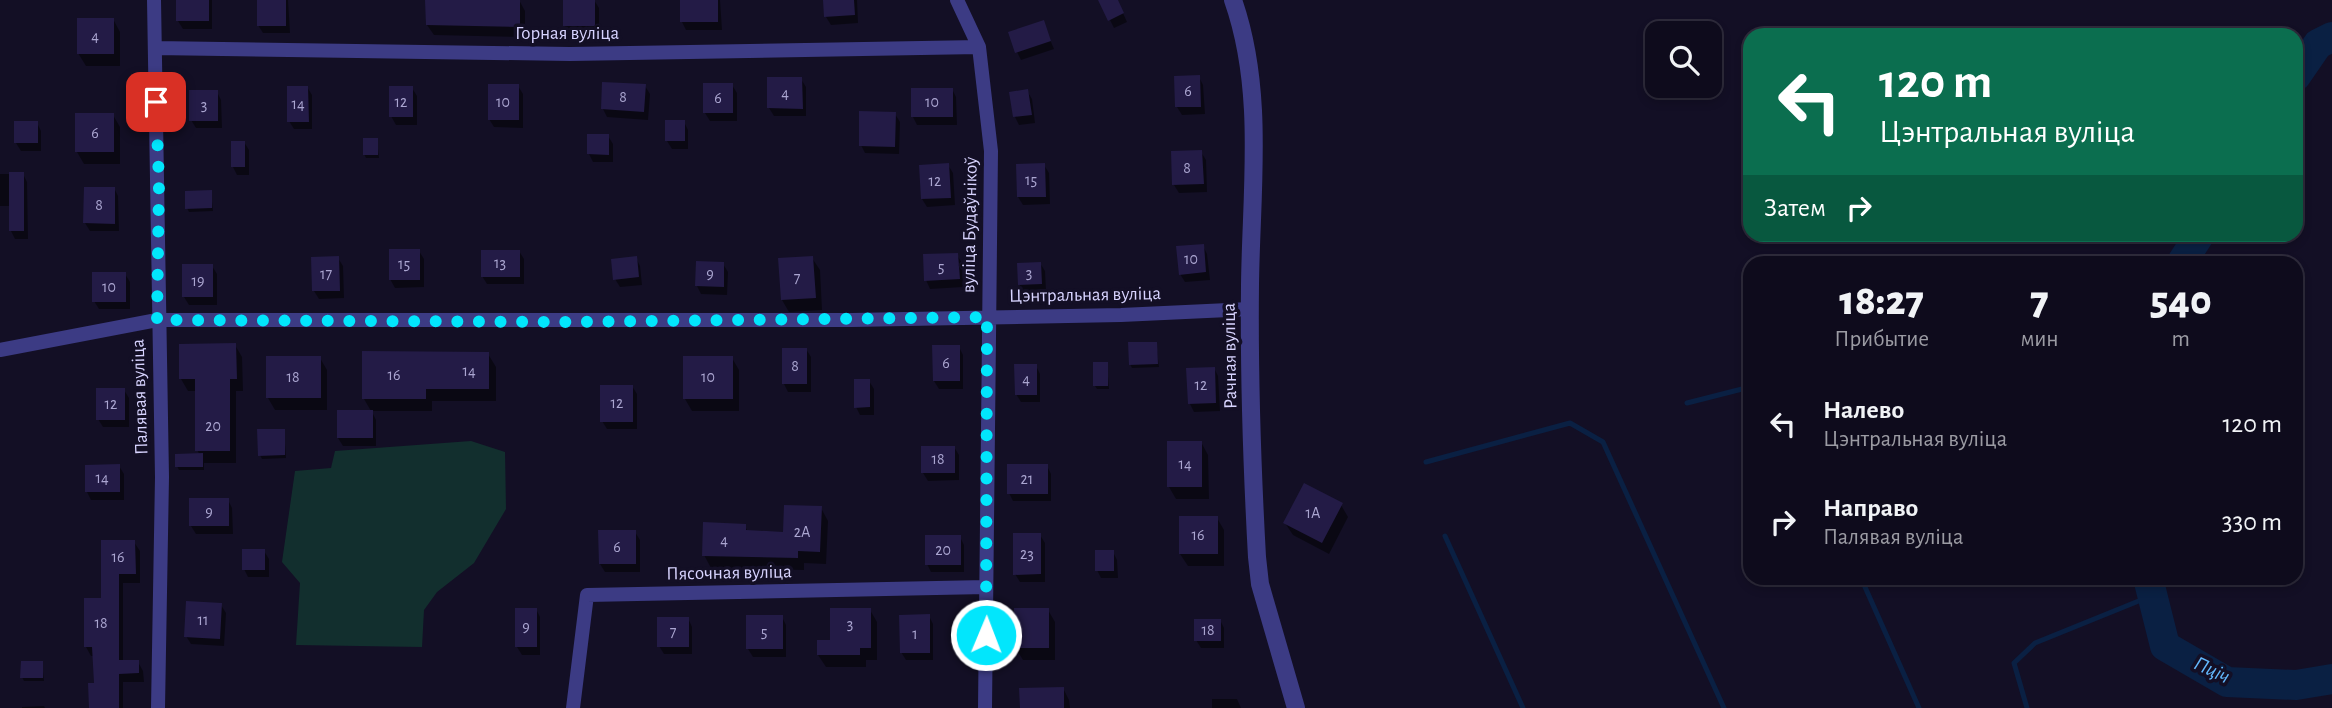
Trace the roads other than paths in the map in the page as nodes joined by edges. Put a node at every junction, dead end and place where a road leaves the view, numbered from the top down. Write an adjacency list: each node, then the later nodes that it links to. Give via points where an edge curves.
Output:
1 (153, 0): 5 (street, Палявая вуліца)
2 (957, 0): 4 (street, вуліца Будаўнікоў)
3 (1233, 0): 6 (street, Рачная вуліца, via 1249,63 1254,116)
4 (979, 47): 5 (street, Горная вуліца, via 570,54); 7 (street, вуліца Будаўнікоў, via 991,151)
5 (155, 48): 8 (street, Палявая вуліца)
6 (1250, 309): 7 (street, Цэнтральная вуліца); 14 (street, Рачная вуліца, via 1260,584)
7 (987, 317): 8 (street, Цэнтральная вуліца, via 582,322); 10 (street, вуліца Будаўнікоў)
8 (157, 320): 9 (street, Цэнтральная вуліца); 11 (street, Палявая вуліца, via 162,477)
9 (0, 350)
10 (986, 587): 12 (street, Пясочная вуліца, via 587,595); 13 (street, вуліца Будаўнікоў)
11 (158, 708)
12 (573, 708)
13 (985, 708)
14 (1296, 708)

